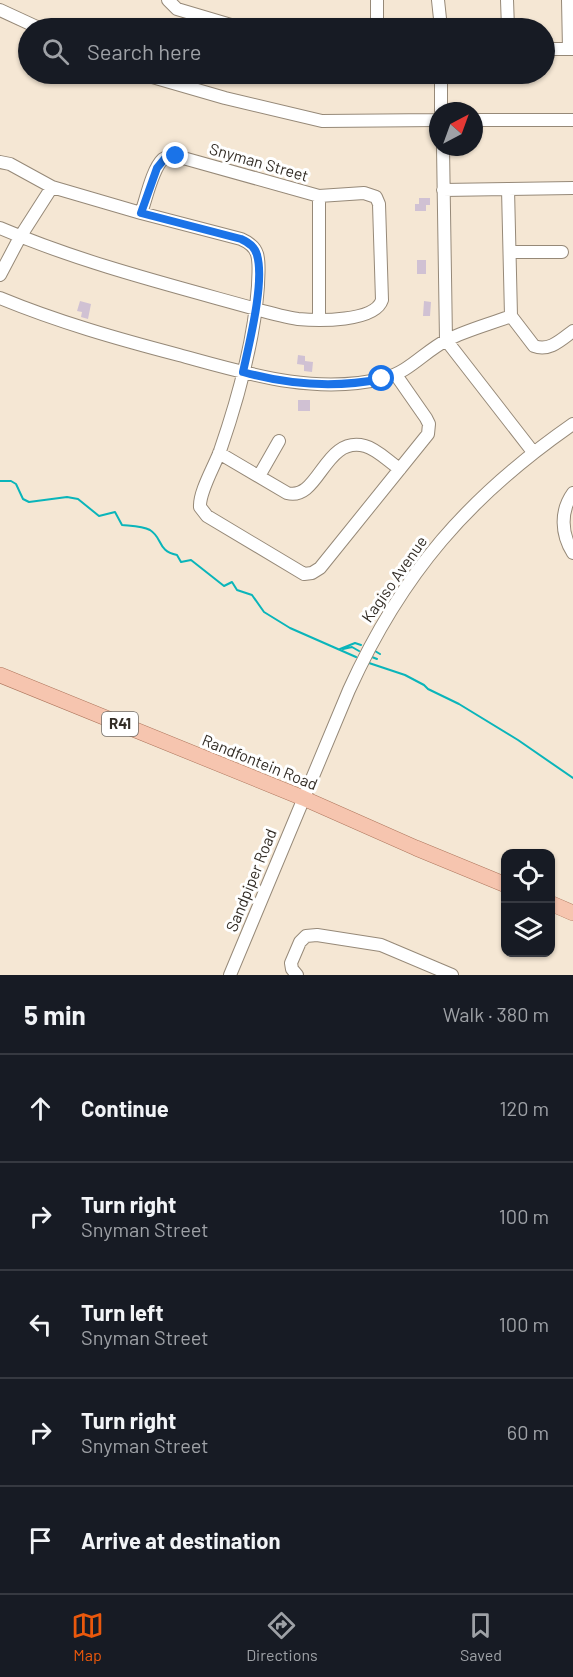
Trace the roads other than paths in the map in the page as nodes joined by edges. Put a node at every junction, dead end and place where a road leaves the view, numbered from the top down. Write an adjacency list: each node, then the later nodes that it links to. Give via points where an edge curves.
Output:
1 (168, 0): 8 (street, via 177,9)
2 (377, 0): 9 (street)
3 (438, 0): 10 (street)
4 (507, 0): 11 (street)
5 (568, 0): 13 (street)
6 (0, 10): 7 (street)
7 (18, 18)
8 (207, 18)
9 (377, 18)
10 (440, 18)
11 (508, 18)
12 (555, 49): 13 (street)
13 (571, 49)
14 (177, 84): 17 (street, via 322,121)
15 (441, 84): 16 (street)
16 (441, 102)
17 (429, 120)
18 (483, 120): 19 (street)
19 (573, 120)
20 (443, 156): 25 (street)
21 (0, 162): 22 (street)
22 (52, 187): 27 (street); 29 (street)
23 (573, 188): 24 (street)
24 (508, 189): 25 (street); 30 (street)
25 (443, 190): 38 (street)
26 (319, 196): 27 (street, Snyman Street, via 169,156 157,168); 36 (street); 36 (street, Snyman Street, via 364,193 376,197 382,292 380,305 372,313)
27 (141, 213): 34 (street, via 251,245 258,262)
28 (0, 228): 29 (street)
29 (20, 237): 32 (street); 34 (street)
30 (510, 252): 31 (street); 35 (street)
31 (562, 252)
32 (0, 275)
33 (0, 298): 39 (street, via 93,331)
34 (256, 309): 36 (street, via 298,319); 39 (street)
35 (511, 316): 37 (street, via 534,346 540,348); 38 (street)
36 (319, 318)
37 (573, 332)
38 (446, 340): 40 (street); 43 (street)
39 (243, 372): 40 (street, via 284,382 326,384); 44 (street)
40 (396, 375): 45 (street, via 426,418 429,430)
41 (573, 424): 43 (street, Kagiso Avenue)
42 (279, 441): 46 (street)
43 (533, 452): 50 (street, Kagiso Avenue, via 482,495 417,569 369,645)
44 (219, 453): 45 (street, via 200,507 308,574 320,568); 46 (street)
45 (400, 469): 46 (street, via 370,448 352,445 337,452 300,494 287,493)
46 (259, 476)
47 (573, 493): 48 (street, via 564,512 564,525)
48 (573, 553)
49 (0, 675): 50 (main road, Randfontein Road / R41)
50 (303, 798): 51 (main road, Randfontein Road / R41); 54 (street, Sandpiper Road)
51 (501, 883)
52 (555, 905): 53 (main road)
53 (573, 913)
54 (230, 975)
55 (297, 975): 56 (street, via 291,963 300,942 306,936 317,935 381,945)
56 (452, 975)

